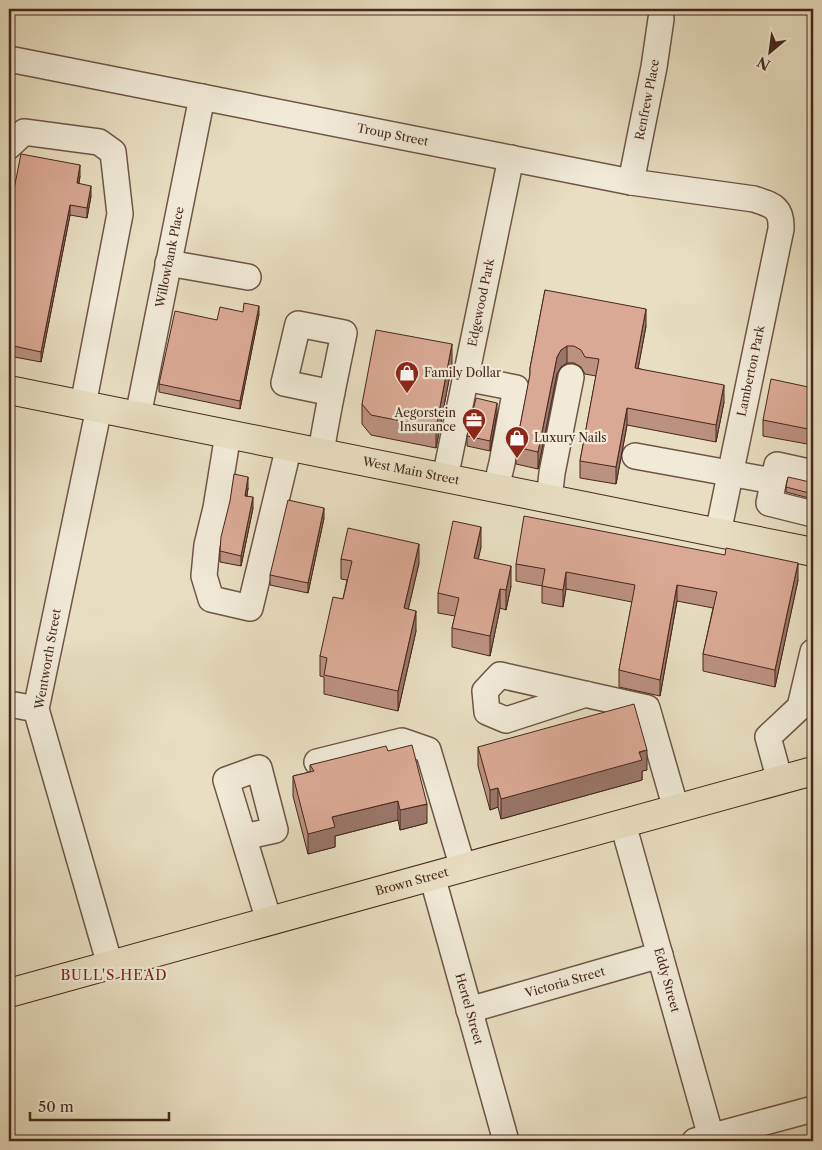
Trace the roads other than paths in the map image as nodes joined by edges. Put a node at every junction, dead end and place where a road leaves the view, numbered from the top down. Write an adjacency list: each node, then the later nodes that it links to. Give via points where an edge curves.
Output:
1 (661, 19): 6 (street, Renfrew Place)
2 (9, 59): 3 (street, Troup Street)
3 (202, 97): 5 (street, Troup Street); 8 (street, Willowbank Place)
4 (9, 146): 14 (street, Wentworth Street, via 24,132 98,142 113,152 120,214)
5 (511, 158): 6 (street, Troup Street); 11 (street, Edgewood Park)
6 (632, 182): 7 (street, Troup Street, via 754,199)
7 (777, 209): 20 (street, Lamberton Park, via 781,229)
8 (168, 263): 9 (street); 15 (street, Willowbank Place)
9 (248, 277)
10 (571, 377): 25 (street)
11 (466, 378): 22 (street, Edgewood Park); 24 (street, via 516,388)
12 (9, 390): 14 (main road, West Main Street)
13 (332, 393): 18 (street)
14 (91, 406): 15 (main road, West Main Street); 32 (street, Wentworth Street)
15 (138, 416): 16 (main road, West Main Street)
16 (228, 434): 17 (main road, West Main Street); 17 (street, via 204,576 211,599 250,608)
17 (289, 446): 18 (main road, West Main Street)
18 (321, 453): 22 (main road, West Main Street)
19 (635, 456): 20 (street)
20 (730, 473): 23 (street); 27 (street, Lamberton Park)
21 (813, 473): 23 (street, via 777,465)
22 (445, 478): 24 (main road, West Main Street)
23 (773, 481): 26 (street, via 769,503)
24 (496, 488): 25 (main road, West Main Street)
25 (549, 499): 27 (main road, West Main Street)
26 (813, 514)
27 (718, 533): 28 (main road, West Main Street)
28 (812, 547)
29 (813, 652): 35 (street, via 800,708 768,736)
30 (586, 694): 36 (street, via 647,708)
31 (9, 704): 32 (street)
32 (36, 709): 43 (street, Wentworth Street)
33 (317, 762): 39 (street, via 402,741 428,750)
34 (813, 771): 35 (main road, Brown Street)
35 (780, 781): 36 (main road, Brown Street)
36 (676, 809): 37 (main road, Brown Street)
37 (623, 824): 39 (main road, Brown Street); 42 (street, Eddy Street)
38 (244, 836): 41 (street)
39 (463, 868): 40 (main road, Brown Street)
40 (432, 876): 41 (main road, Brown Street); 45 (street, Hertel Street)
41 (270, 921): 43 (main road, Brown Street)
42 (660, 955): 45 (street, Victoria Street); 47 (street, Eddy Street)
43 (110, 965): 44 (main road, Brown Street)
44 (9, 993)
45 (469, 1010): 48 (street, Hertel Street)
46 (813, 1109): 47 (street)
47 (717, 1138)
48 (506, 1141)

